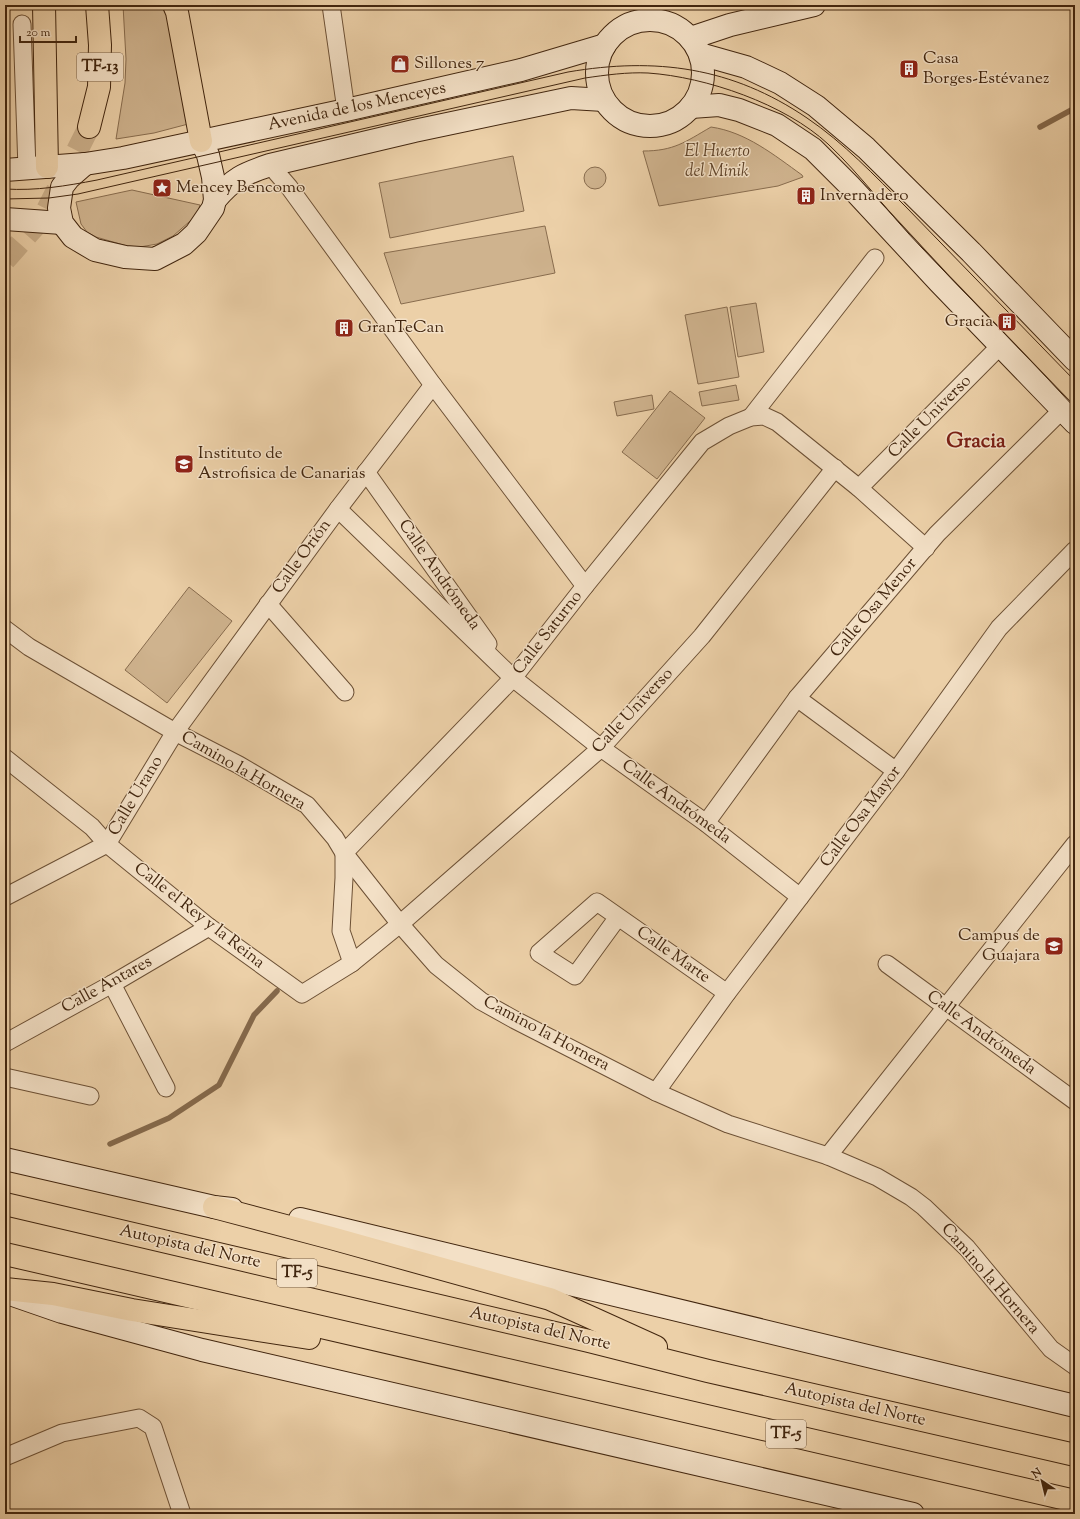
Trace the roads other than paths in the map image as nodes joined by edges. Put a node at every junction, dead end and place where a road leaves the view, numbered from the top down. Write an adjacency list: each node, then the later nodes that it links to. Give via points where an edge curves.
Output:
1 (44, 5): 17 (main road)
2 (97, 5): 13 (main road, TF-13, via 100,45 99,87)
3 (174, 5): 14 (main road)
4 (331, 5): 12 (street)
5 (814, 5): 9 (street, via 730,25)
6 (641, 13): 8 (street); 9 (street, via 677,26)
7 (22, 24): 17 (street)
8 (605, 45): 10 (street, via 597,67); 12 (street, Avenida de los Menceyes, via 521,70)
9 (696, 46): 11 (street, via 704,73); 24 (street, via 780,83 816,106 871,153)
10 (604, 100): 11 (street, via 621,117 639,125 659,126 681,116); 16 (street, Avenida de los Menceyes, via 571,98)
11 (691, 107): 23 (street, via 719,105 739,110 777,124 813,149)
12 (346, 110): 14 (street, Avenida de los Menceyes)
13 (88, 127)
14 (201, 141): 15 (street); 19 (street, via 208,155)
15 (85, 164): 17 (street); 21 (street, via 62,187 59,208)
16 (270, 165): 19 (street, Avenida de los Menceyes, via 247,173 228,184); 25 (street, via 289,187)
17 (37, 168): 18 (street)
18 (5, 170)
19 (215, 200): 21 (street, via 213,208 196,233 184,244 155,259 125,257 95,250 73,237)
20 (5, 219): 21 (street)
21 (62, 223)
22 (875, 258): 27 (street)
23 (1000, 346): 26 (street); 30 (street, Calle Universo)
24 (1075, 360)
25 (433, 385): 29 (street, Calle Orión); 34 (street)
26 (1069, 416): 32 (street, Calle Osa Menor, via 937,534)
27 (750, 417): 28 (street, via 764,416 777,422); 34 (street, Calle Saturno, via 702,442)
28 (834, 468): 30 (street); 41 (street, Calle Universo, via 702,636)
29 (366, 472): 31 (street, Calle Orión); 37 (street, Calle Andrómeda)
30 (859, 488): 32 (street)
31 (338, 509): 35 (street, Calle Orión); 37 (street, Calle Andrómeda)
32 (926, 548): 39 (street, Calle Osa Menor)
33 (1075, 550): 43 (street, Calle Osa Mayor, via 999,628)
34 (585, 586): 37 (street, Calle Saturno)
35 (268, 604): 38 (street); 40 (street, Calle Orión)
36 (5, 630): 40 (street, Camino la Hornera, via 28,648)
37 (512, 678): 41 (street, Calle Andrómeda); 47 (street, Calle Saturno)
38 (345, 692)
39 (797, 698): 43 (street); 44 (street, Calle Osa Menor)
40 (175, 732): 45 (street, Calle Urano); 47 (street, Camino la Hornera, via 307,805 335,838)
41 (601, 748): 44 (street, Calle Andrómeda); 51 (street, Calle Universo)
42 (5, 758): 45 (street, Calle el Rey y la Reina, via 92,827)
43 (896, 771): 49 (street, Calle Osa Mayor)
44 (706, 823): 49 (street, Calle Andrómeda)
45 (107, 844): 48 (street, Calle Urano); 52 (street, Calle el Rey y la Reina)
46 (1075, 844): 57 (street)
47 (344, 853): 51 (street, Camino la Hornera); 53 (street, via 341,931)
48 (5, 897)
49 (800, 898): 56 (street, Calle Osa Mayor)
50 (618, 917): 50 (street, Calle Marte, via 597,902 539,953 574,976); 56 (street, Calle Marte)
51 (400, 924): 53 (street, Calle el Rey y la Reina); 61 (street, Camino la Hornera, via 436,965 481,1001)
52 (209, 927): 53 (street, Calle el Rey y la Reina, via 302,994); 55 (street, Calle Antares)
53 (352, 963)
54 (886, 964): 57 (street, Calle Andrómeda)
55 (112, 984): 58 (street, Calle Antares); 60 (street)
56 (727, 993): 61 (street, Calle Osa Mayor)
57 (946, 1008): 63 (street, Calle Andrómeda); 64 (street)
58 (5, 1042)
59 (5, 1077): 62 (street)
60 (166, 1088)
61 (656, 1092): 64 (street, Camino la Hornera, via 728,1124)
62 (90, 1096)
63 (1075, 1101)
64 (828, 1156): 71 (street, Camino la Hornera, via 877,1177 924,1207 967,1248 1051,1349)
65 (5, 1159): 67 (street)
66 (5, 1204): 73 (main road, Autopista del Norte / TF-5)
67 (214, 1208): 73 (main road, via 550,1299); 74 (street, via 268,1212)
68 (5, 1254): 72 (main road, TF-5)
69 (5, 1289): 72 (main road, via 53,1294 132,1310)
70 (5, 1292): 79 (street, via 62,1312 202,1350)
71 (1075, 1366)
72 (496, 1367): 77 (main road, TF-5)
73 (708, 1371): 75 (main road, Autopista del Norte / TF-5)
74 (1075, 1406)
75 (1075, 1455)
76 (5, 1458): 78 (street, via 62,1433 139,1418 153,1427)
77 (1075, 1500)
78 (182, 1514)
79 (913, 1514)

